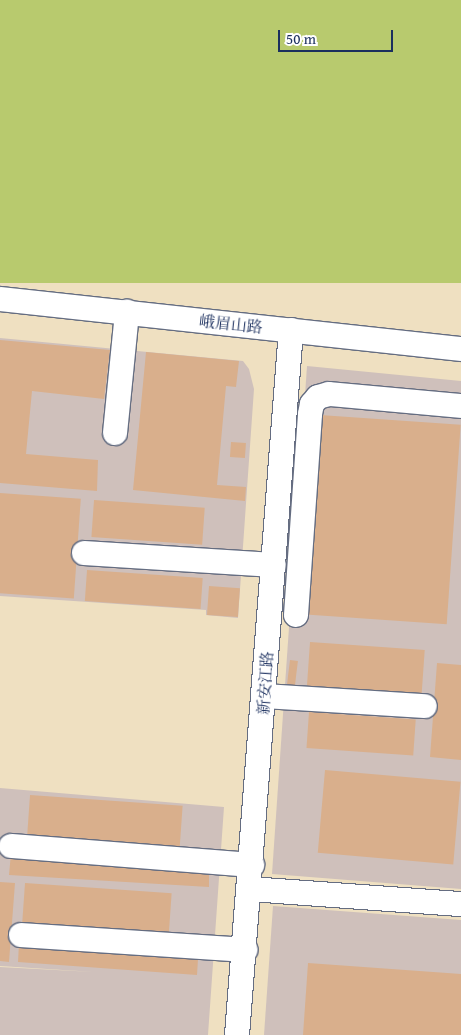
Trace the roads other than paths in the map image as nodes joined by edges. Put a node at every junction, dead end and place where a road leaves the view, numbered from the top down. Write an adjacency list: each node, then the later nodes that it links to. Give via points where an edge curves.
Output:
1 (0, 299): 2 (street, 峨眉山路)
2 (127, 312): 3 (street, 峨眉山路); 6 (street)
3 (291, 330): 4 (street, 峨眉山路); 8 (street, 新安江路)
4 (461, 349)
5 (461, 406): 9 (street, via 329,394 318,397 312,404)
6 (116, 433)
7 (84, 553): 8 (street)
8 (274, 565): 10 (street, 新安江路)
9 (296, 615)
10 (264, 696): 11 (street); 13 (street, 新安江路)
11 (424, 706)
12 (11, 846): 13 (street)
13 (252, 865): 14 (street, 新安江路)
14 (250, 889): 15 (street); 17 (street, 新安江路)
15 (461, 904)
16 (21, 935): 17 (street)
17 (245, 950): 18 (street, 新安江路)
18 (237, 1035)

